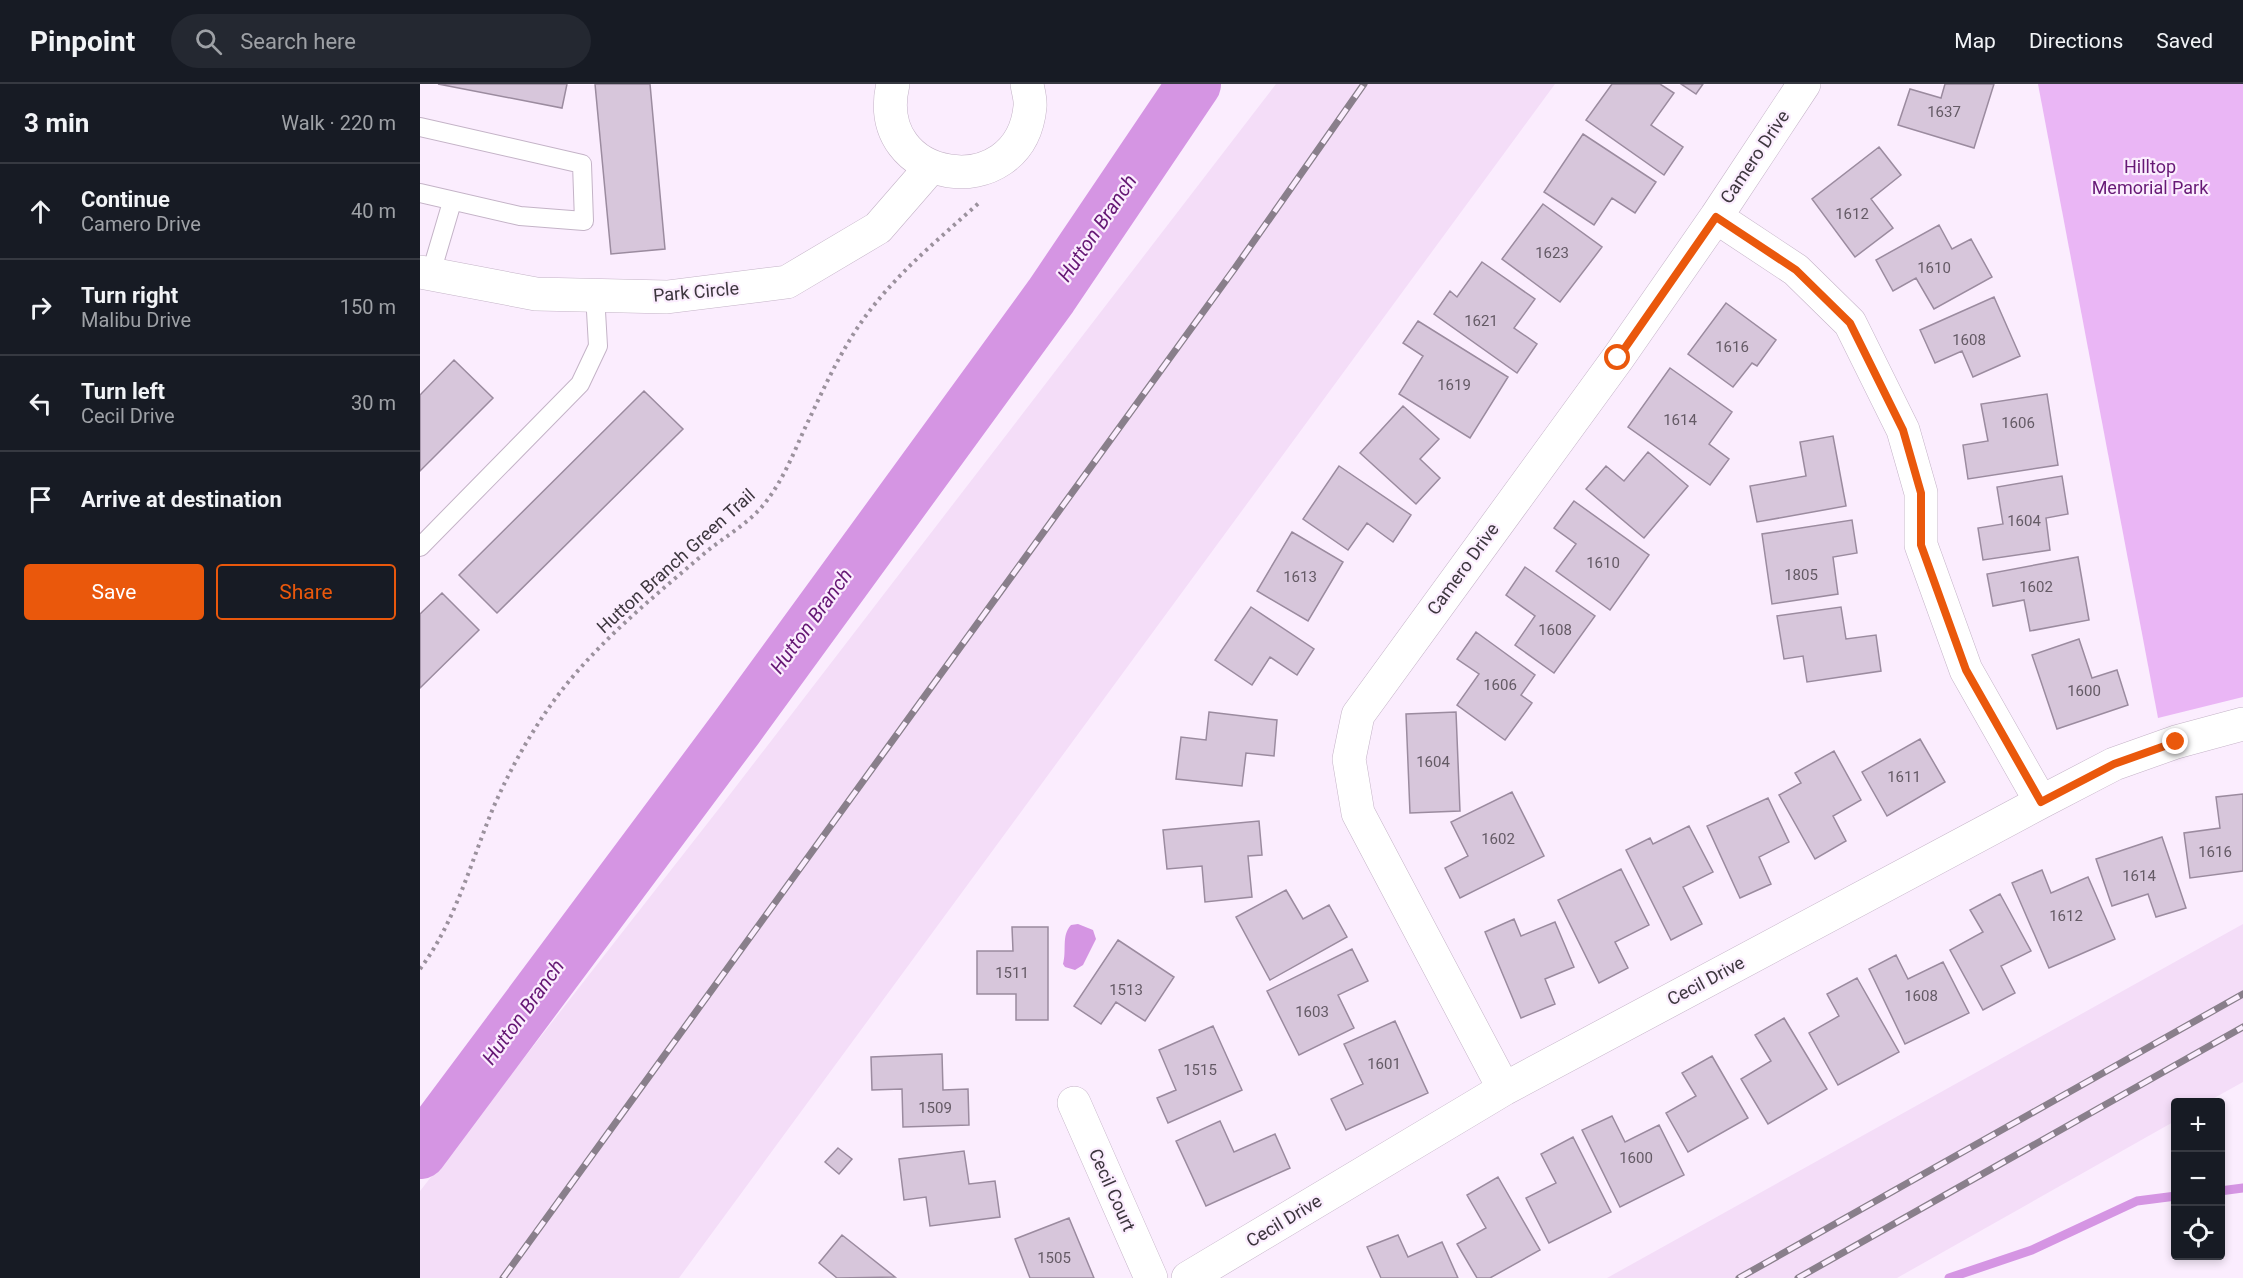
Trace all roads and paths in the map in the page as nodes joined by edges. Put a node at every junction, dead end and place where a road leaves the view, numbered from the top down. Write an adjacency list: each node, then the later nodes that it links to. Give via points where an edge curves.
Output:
1 (893, 84): 5 (street, via 889,101 893,128 908,151)
2 (1027, 84): 5 (street, via 1030,105 1024,132 1008,154 985,169 957,174)
3 (1804, 84): 9 (street, Camero Drive)
4 (420, 127): 8 (lane, via 582,164 585,221 520,216)
5 (931, 167): 11 (street, Park Circle, via 878,228 787,282 667,297)
6 (420, 193): 8 (lane)
7 (987, 195): 15 (path, Hutton Branch Green Trail, via 902,272 869,309 847,344 783,476 759,509 588,658 548,708 517,759 435,950)
8 (452, 202): 10 (lane)
9 (1716, 217): 14 (street, via 1796,270 1850,323 1903,430 1921,493 1921,545 1966,670); 16 (street, Camero Drive, via 1358,715 1350,759 1358,813)
10 (426, 272): 11 (street, Park Circle, via 536,294)
11 (595, 294): 12 (lane, via 598,346 580,384)
12 (420, 547)
13 (2243, 724): 14 (street, Cecil Drive, via 2114,764)
14 (2041, 802): 16 (street, Cecil Drive)
15 (420, 969)
16 (1504, 1089): 19 (street, Cecil Drive)
17 (1074, 1103): 18 (street, Cecil Court)
18 (1151, 1278)
19 (1188, 1278)

